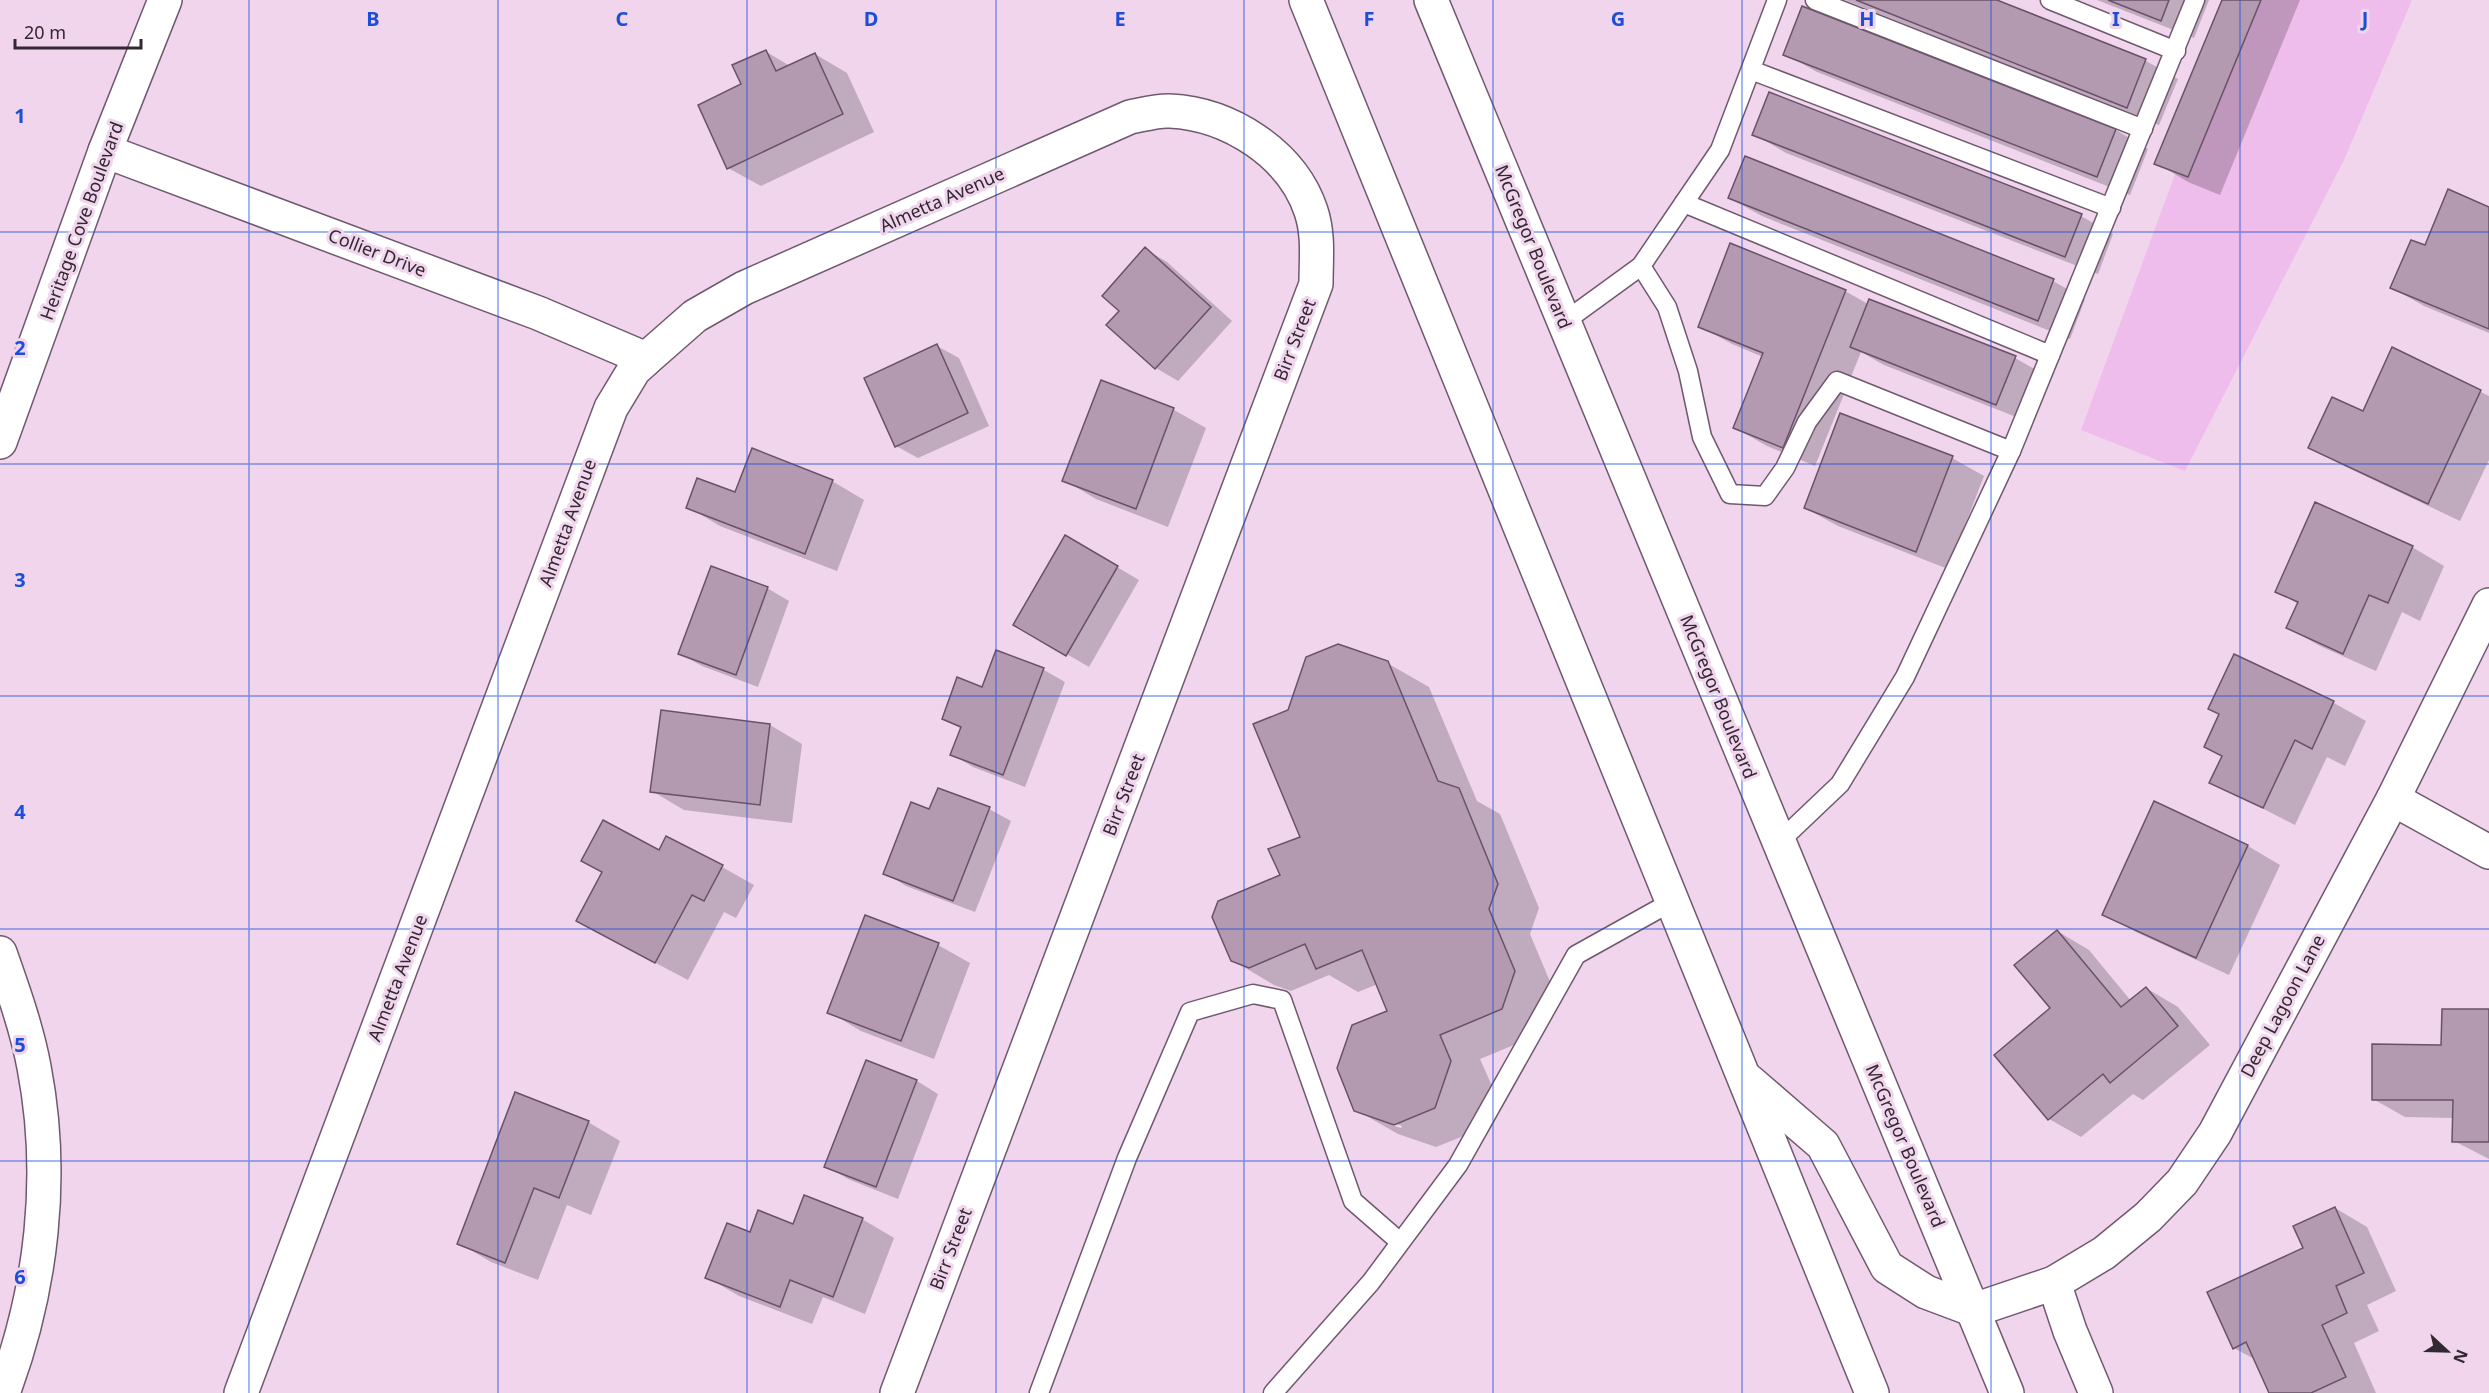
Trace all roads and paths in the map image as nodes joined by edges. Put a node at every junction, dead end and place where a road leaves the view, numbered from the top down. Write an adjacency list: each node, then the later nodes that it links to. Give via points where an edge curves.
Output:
1 (165, 0): 11 (street, Heritage Cove Boulevard)
2 (1306, 0): 25 (street)
3 (1431, 0): 16 (street, McGregor Boulevard)
4 (1777, 0): 9 (lane)
5 (1815, 0): 10 (lane)
6 (2050, 0): 8 (lane)
7 (2195, 0): 8 (lane)
8 (2176, 51): 10 (lane)
9 (1751, 70): 13 (lane, via 1720,150); 14 (lane)
10 (2143, 129): 14 (lane)
11 (105, 151): 18 (street, Collier Drive, via 538,313); 19 (street, Heritage Cove Boulevard)
12 (1302, 192): 18 (street, Almetta Avenue, via 1294,175 1262,142 1211,119 1169,110 1130,117 744,288 695,316); 33 (street, Birr Street, via 1317,238 1316,284)
13 (1684, 203): 15 (lane); 17 (lane)
14 (2111, 208): 17 (lane)
15 (1641, 266): 16 (lane); 20 (lane, via 1667,307 1688,371 1702,438 1730,494 1765,496 1785,468 1807,422 1837,381)
16 (1564, 322): 23 (street, McGregor Boulevard)
17 (2050, 355): 20 (lane)
18 (646, 359): 32 (street, Almetta Avenue, via 634,370 611,408)
19 (0, 442)
20 (2011, 451): 23 (lane, via 1905,677 1840,784)
21 (2489, 605): 22 (street, Deep Lagoon Lane)
22 (2393, 800): 24 (street); 29 (street, Deep Lagoon Lane, via 2215,1133 2182,1182 2104,1253)
23 (1778, 843): 30 (street, McGregor Boulevard)
24 (2489, 852)
25 (1673, 901): 27 (street); 28 (lane, via 1576,955 1458,1165)
26 (0, 953): 31 (street, via 34,1065 45,1149 40,1255 17,1355)
27 (1743, 1076): 30 (street, via 1822,1145 1887,1267 1926,1292); 36 (street)
28 (1400, 1242): 34 (lane, via 1353,1201 1282,1000 1253,994 1190,1012 1127,1158); 35 (lane, via 1371,1282)
29 (2054, 1283): 30 (street, Deep Lagoon Lane); 38 (street)
30 (1974, 1310): 37 (street, McGregor Boulevard)
31 (3, 1393)
32 (241, 1393)
33 (897, 1393)
34 (1039, 1393)
35 (1273, 1393)
36 (1872, 1393)
37 (2007, 1393)
38 (2096, 1393)

